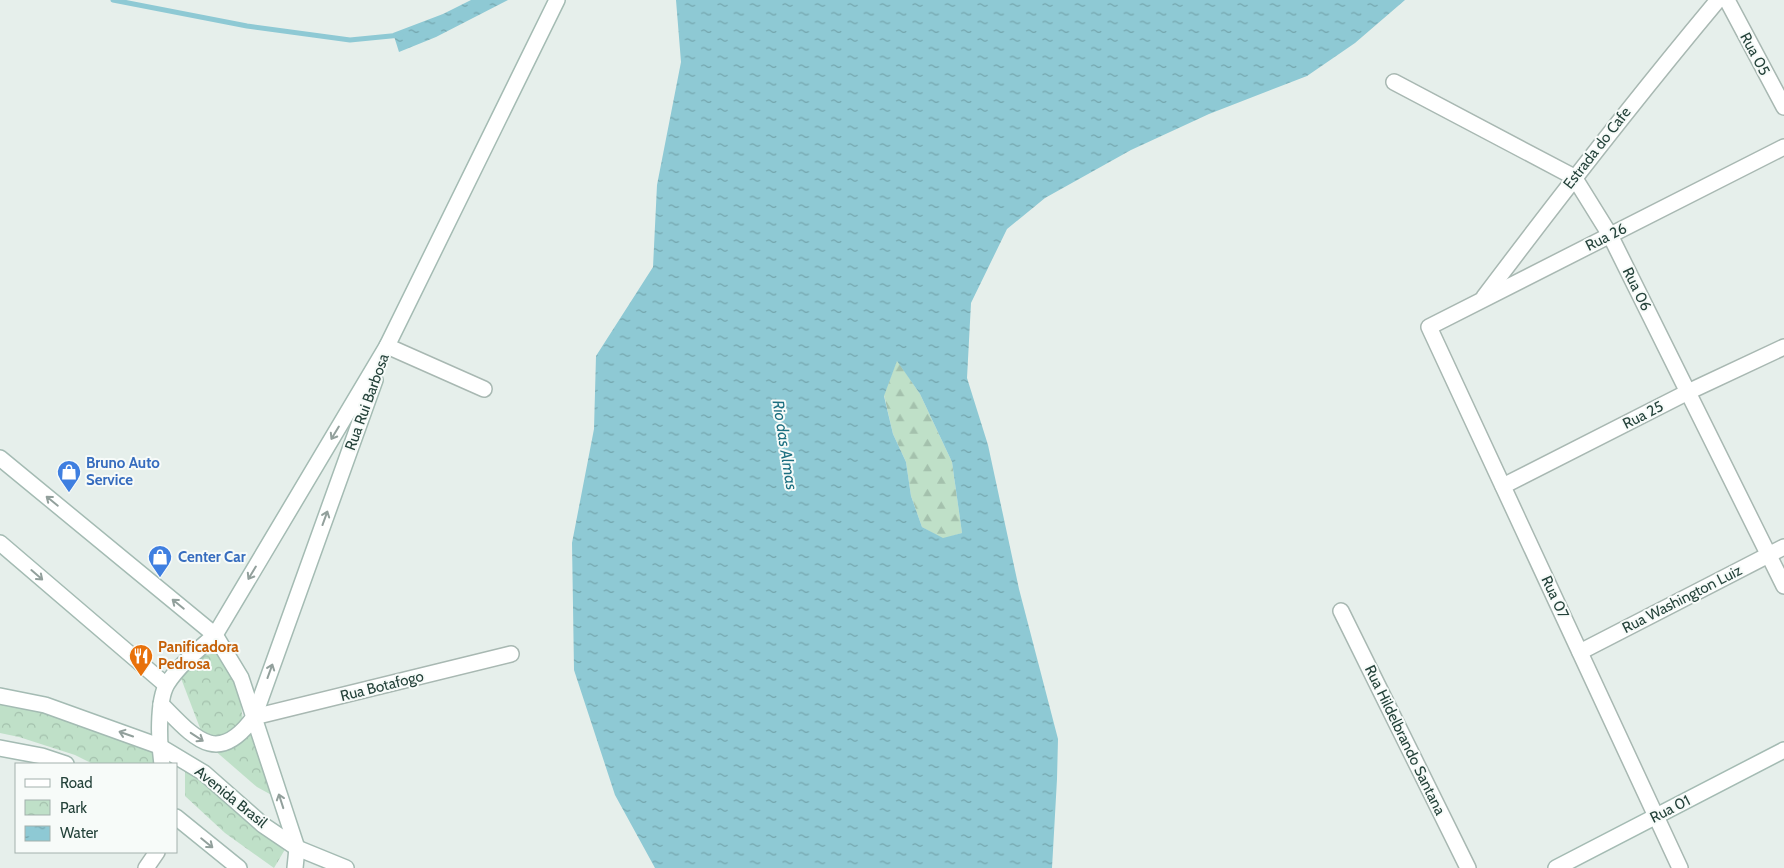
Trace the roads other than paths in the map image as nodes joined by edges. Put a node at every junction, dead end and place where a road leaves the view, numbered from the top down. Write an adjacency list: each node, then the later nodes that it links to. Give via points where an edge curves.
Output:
1 (557, 0): 11 (street)
2 (1718, 0): 7 (street, Estrada do Cafe)
3 (1727, 0): 5 (street, Rua 05)
4 (1394, 82): 7 (street, Rua 06)
5 (1784, 107)
6 (1784, 146): 8 (street, Rua 26)
7 (1574, 178): 8 (street, Rua 06); 9 (street, Estrada do Cafe)
8 (1610, 235): 9 (street, Rua 26); 14 (street, Rua 06)
9 (1481, 301): 10 (street, Rua 26)
10 (1429, 327): 16 (street, Rua 07)
11 (386, 346): 13 (street); 22 (street, Rua Rui Barbosa, one-way to 22); 28 (street, Rua Rui Barbosa, one-way to 11)
12 (1784, 347): 14 (street, Rua 25)
13 (484, 389)
14 (1688, 392): 16 (street, Rua 25); 19 (street, Rua 06)
15 (0, 458): 22 (street, one-way to 15)
16 (1503, 486): 23 (street, Rua 07)
17 (0, 543): 25 (street, one-way to 25)
18 (1784, 547): 19 (street, Rua Washington Luiz)
19 (1768, 555): 20 (street, Rua 06); 23 (street, Rua Washington Luiz)
20 (1784, 586)
21 (1341, 612): 42 (street, Rua Hildelbrando Santana)
22 (216, 635): 25 (street, via 190,656); 28 (street, via 241,678)
23 (1580, 652): 34 (street, Rua 07)
24 (511, 654): 28 (street, Rua Botafogo)
25 (166, 686): 27 (street)
26 (0, 696): 29 (street, Avenida Brasil, one-way to 26, via 45,705)
27 (162, 704): 28 (street, one-way to 28, via 193,734 209,744 230,740); 29 (street)
28 (254, 717): 36 (street, one-way to 28)
29 (159, 746): 33 (street); 36 (street, Avenida Brasil, via 204,773 263,825)
30 (0, 748): 32 (street)
31 (1784, 750): 34 (street, Rua 01)
32 (63, 763)
33 (162, 763)
34 (1657, 816): 43 (street, Rua 01); 44 (street, Rua 07)
35 (178, 820): 39 (street, one-way to 39)
36 (297, 848): 40 (street); 41 (street, Avenida Brasil)
37 (156, 853): 38 (street)
38 (146, 868)
39 (239, 868)
40 (294, 868)
41 (346, 868)
42 (1468, 868)
43 (1556, 868)
44 (1680, 868)

